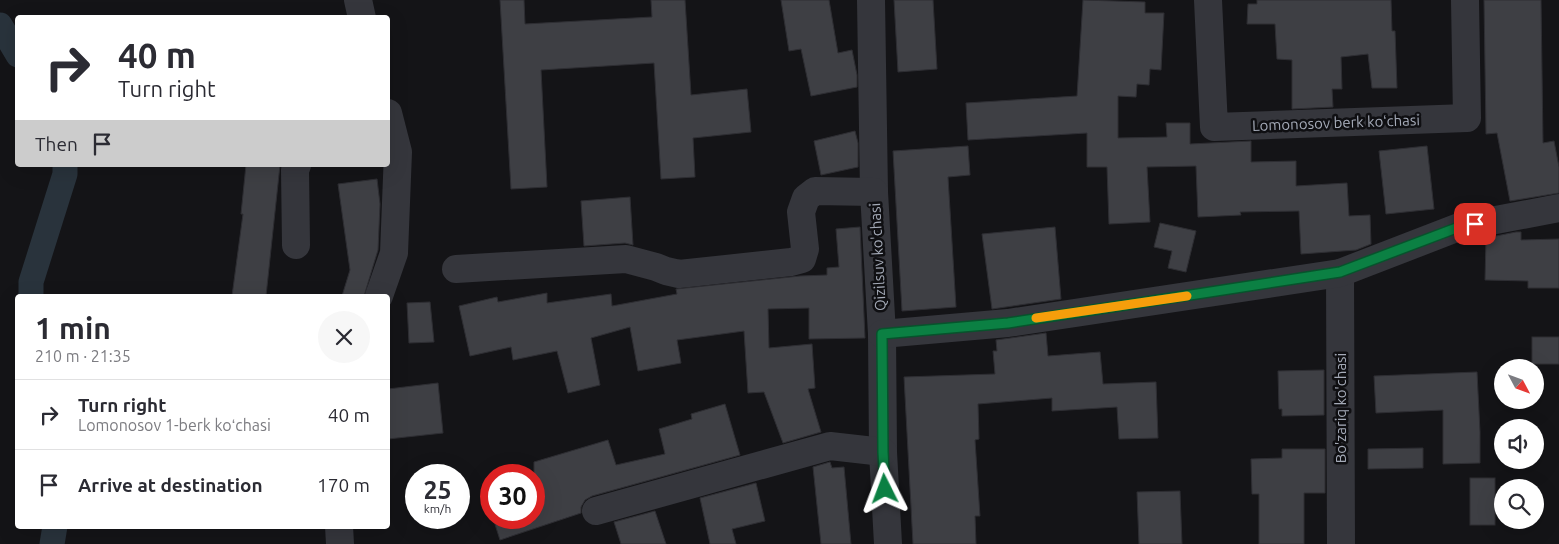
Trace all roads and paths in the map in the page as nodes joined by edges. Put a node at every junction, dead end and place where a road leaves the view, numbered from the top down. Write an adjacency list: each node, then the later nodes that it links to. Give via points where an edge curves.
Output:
1 (358, 0): 5 (street)
2 (871, 0): 8 (street, Qizilsuv ko'chasi)
3 (1208, 0): 4 (street, Lomonosov berk koʻchasi, via 1214,128 1467,118)
4 (1465, 0)
5 (361, 15)
6 (390, 130): 13 (street, via 398,152 394,253)
7 (296, 167): 10 (street)
8 (874, 192): 11 (street, via 815,191 806,198 801,212 805,249 802,259 791,262 679,274 626,259); 14 (street, Qizilsuv ko'chasi)
9 (1559, 208): 12 (street, via 1459,227)
10 (296, 245)
11 (456, 269)
12 (1340, 272): 14 (street, via 1008,323); 20 (street, Bo'zariq ko'chasi)
13 (380, 294)
14 (882, 334): 15 (street, Qizilsuv ko'chasi)
15 (883, 452): 16 (street, via 830,446); 19 (street, Qizilsuv ko'chasi)
16 (596, 511)
17 (339, 529): 18 (street)
18 (340, 544)
19 (888, 544)
20 (1341, 544)

